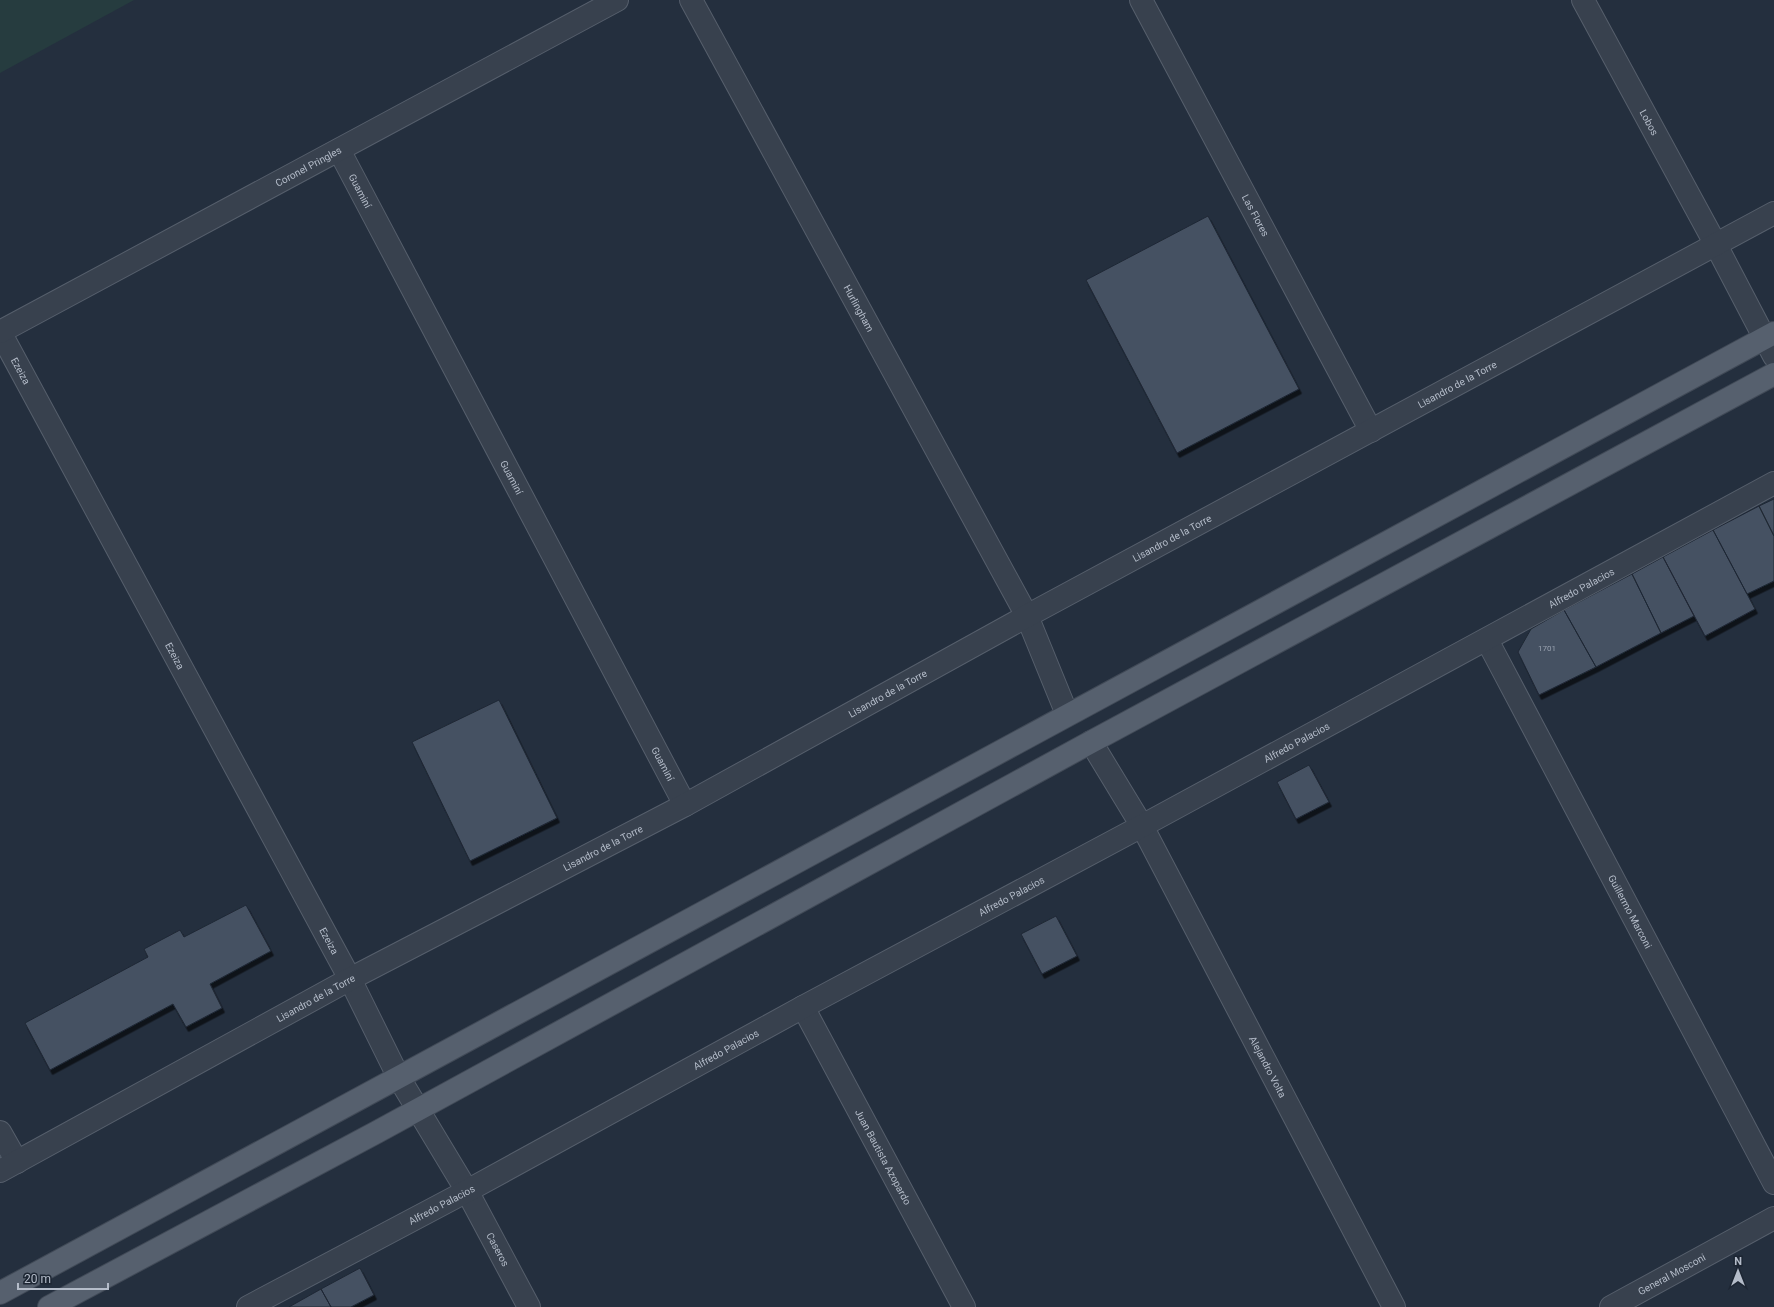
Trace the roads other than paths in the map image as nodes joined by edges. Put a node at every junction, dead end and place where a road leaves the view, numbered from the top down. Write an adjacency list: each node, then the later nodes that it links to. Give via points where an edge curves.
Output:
1 (617, 0): 5 (street, Coronel Pringles)
2 (691, 0): 13 (street, Hurlingham)
3 (1141, 0): 11 (street, Las Flores)
4 (1583, 0): 7 (street, Lobos)
5 (339, 150): 8 (street, Coronel Pringles); 17 (street, Guaminí)
6 (1774, 214): 7 (street, Lisandro de la Torre)
7 (1716, 245): 9 (street, Lobos); 11 (street, Lisandro de la Torre)
8 (0, 332): 19 (street, Ezeiza)
9 (1770, 342): 15 (main road)
10 (1774, 374): 16 (main road)
11 (1371, 431): 13 (street, Lisandro de la Torre)
12 (1774, 483): 14 (street, Alfredo Palacios)
13 (1027, 616): 15 (street, Hurlingham); 17 (street, Lisandro de la Torre)
14 (1487, 640): 18 (street, Alfredo Palacios); 25 (street, Guillermo Marconi)
15 (1067, 714): 21 (main road)
16 (1091, 742): 18 (street, Alejandro Volta); 22 (main road)
17 (685, 805): 19 (street, Lisandro de la Torre)
18 (1142, 826): 20 (street, Alfredo Palacios); 33 (street, Alejandro Volta)
19 (350, 979): 21 (street, Ezeiza); 24 (street, Lisandro de la Torre)
20 (803, 1007): 26 (street, Alfredo Palacios); 32 (street, Juan Bautista Azopardo)
21 (399, 1078): 22 (street, Caseros); 28 (main road)
22 (419, 1108): 26 (street, Caseros); 29 (main road)
23 (0, 1132): 24 (street)
24 (8, 1167)
25 (1774, 1183)
26 (467, 1191): 30 (street, Alfredo Palacios); 31 (street, Caseros)
27 (1774, 1218): 34 (street, General Mosconi)
28 (0, 1293)
29 (50, 1307)
30 (248, 1307)
31 (529, 1307)
32 (964, 1307)
33 (1394, 1307)
34 (1611, 1307)

